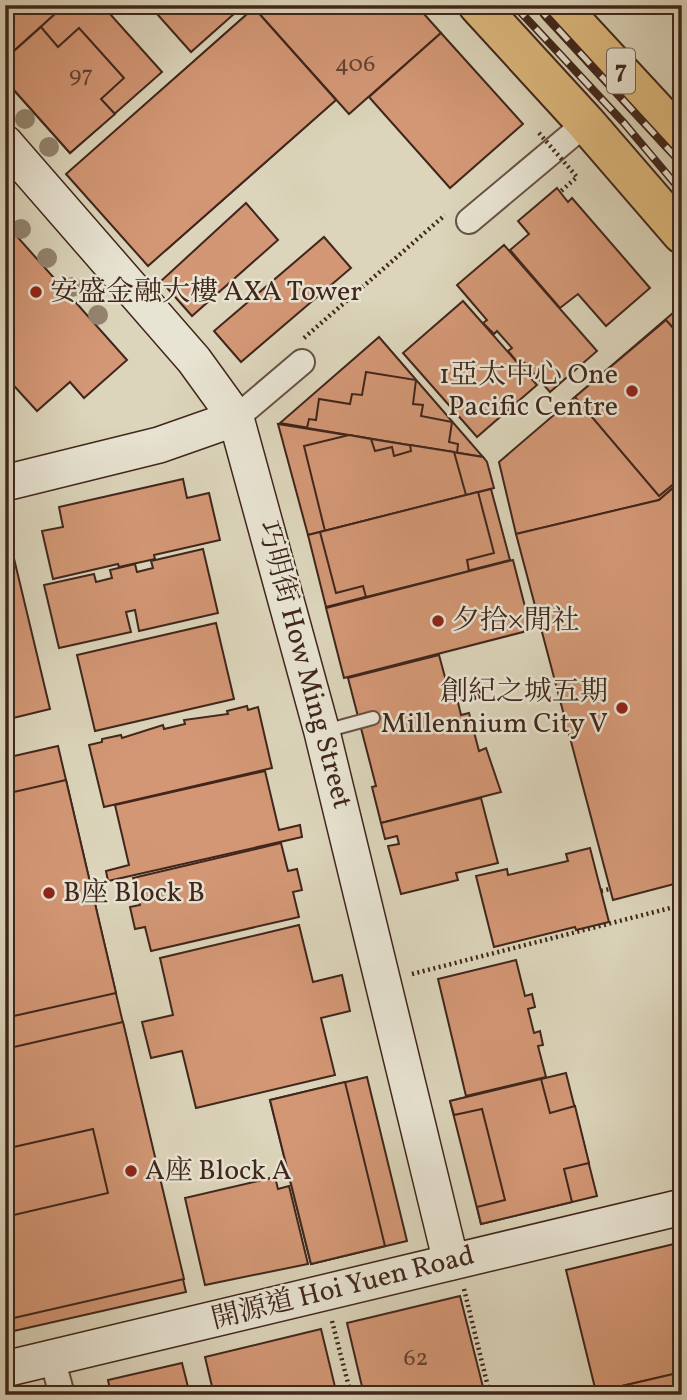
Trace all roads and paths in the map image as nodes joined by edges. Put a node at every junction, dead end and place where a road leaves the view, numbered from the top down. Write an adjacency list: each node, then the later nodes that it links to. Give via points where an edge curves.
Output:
1 (478, 5): 3 (highway, 7)
2 (558, 5): 5 (highway, 7)
3 (586, 123): 8 (street); 9 (highway, 7)
4 (539, 134): 7 (path, bridge, via 577,177)
5 (682, 139)
6 (5, 143): 11 (street, 巧明街 How Ming Street, via 194,360)
7 (560, 192)
8 (459, 217): 10 (path)
9 (682, 234)
10 (302, 351): 11 (street)
11 (236, 418): 12 (street, via 159,444); 14 (street, 巧明街 How Ming Street)
12 (5, 483)
13 (373, 718): 14 (lane)
14 (322, 732): 20 (street, 巧明街 How Ming Street)
15 (610, 889): 16 (path)
16 (601, 891)
17 (682, 905): 18 (path)
18 (404, 976)
19 (682, 1206): 20 (street, 開源道 Hoi Yuen Road)
20 (457, 1275): 22 (street, 開源道 Hoi Yuen Road); 26 (path)
21 (332, 1320): 25 (path)
22 (52, 1358): 23 (street, 開源道 Hoi Yuen Road); 24 (street)
23 (5, 1369)
24 (62, 1395)
25 (351, 1395)
26 (490, 1395)

